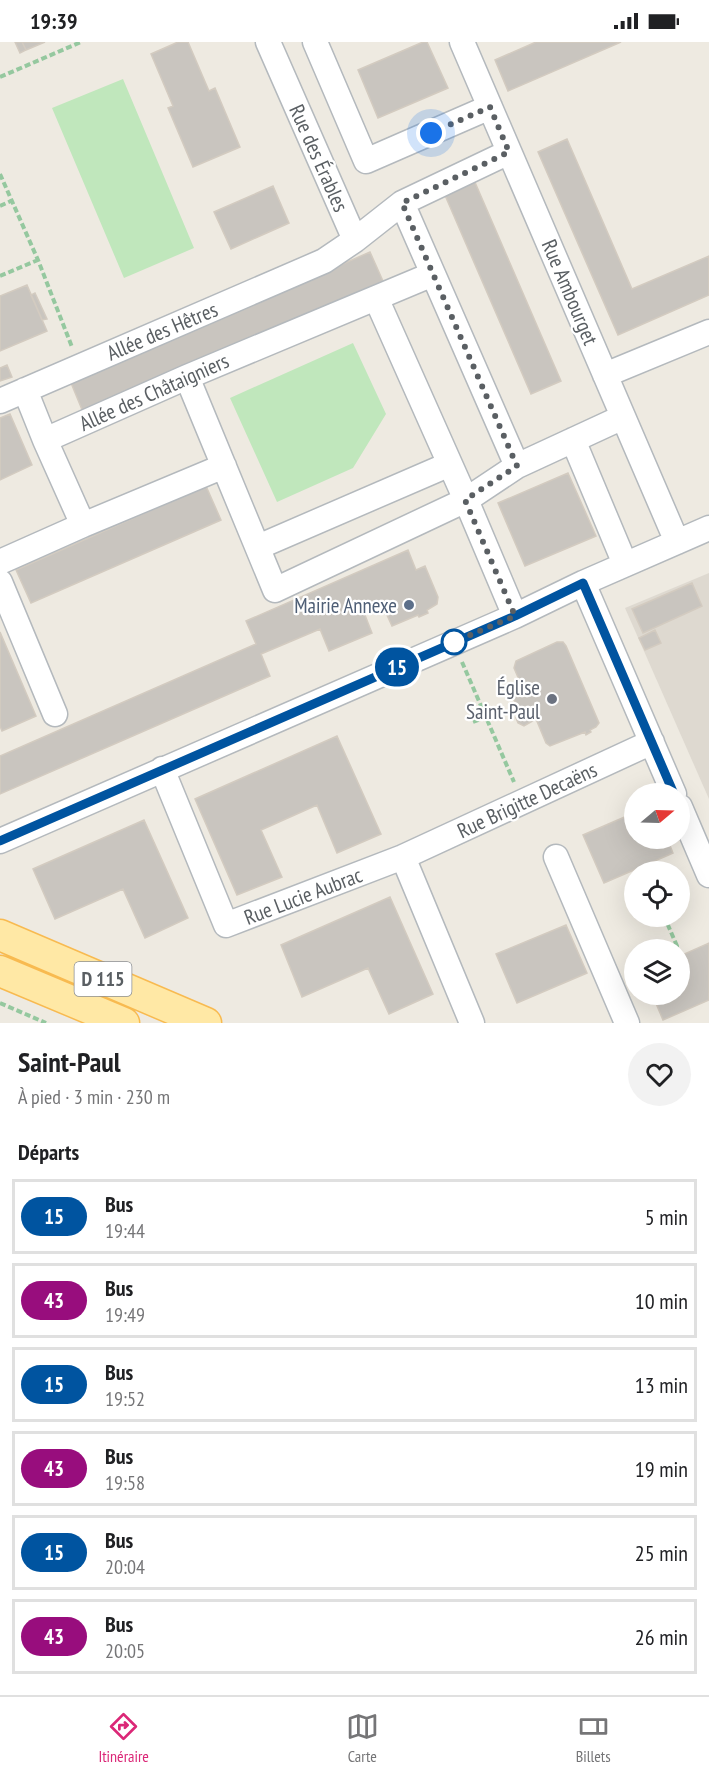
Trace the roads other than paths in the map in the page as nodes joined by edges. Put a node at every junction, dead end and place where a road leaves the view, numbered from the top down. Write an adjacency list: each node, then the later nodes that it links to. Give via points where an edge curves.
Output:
1 (268, 42): 7 (street, Rue des Érables)
2 (315, 42): 4 (street, via 366,161)
3 (462, 42): 4 (street, Rue Ambourget)
4 (490, 107): 5 (street, Rue Ambourget)
5 (509, 152): 6 (street); 11 (street, Rue Ambourget)
6 (402, 203): 7 (street); 8 (street)
7 (355, 240): 13 (street, Allée des Hêtres, via 324,261)
8 (433, 274): 9 (street, Allée des Châtaigniers); 20 (street)
9 (376, 298): 12 (street, Allée des Châtaigniers); 18 (street)
10 (709, 332): 11 (street)
11 (605, 375): 15 (street, Rue Ambourget)
12 (187, 377): 16 (street, Allée des Châtaigniers); 19 (street)
13 (25, 390): 14 (street, Allée des Hêtres); 16 (street)
14 (0, 401)
15 (624, 417): 17 (street); 24 (street, Rue Ambourget)
16 (45, 440): 22 (street)
17 (573, 440): 20 (street); 27 (street)
18 (450, 464): 21 (street); 25 (street)
19 (224, 466): 22 (street); 25 (street)
20 (517, 466): 21 (street)
21 (465, 500): 25 (street, via 276,590); 30 (street)
22 (83, 525): 26 (street)
23 (709, 528): 24 (street)
24 (677, 542): 27 (street)
25 (258, 547)
26 (0, 562)
27 (625, 564): 29 (street)
28 (0, 582): 31 (street)
29 (583, 583): 30 (street); 32 (street)
30 (515, 616): 33 (street)
31 (55, 714)
32 (652, 742): 34 (street); 37 (street, Rue Brigitte Decaëns)
33 (162, 769): 36 (street); 37 (street, Rue Lucie Aubrac, via 226,925)
34 (669, 783)
35 (690, 830): 39 (street)
36 (0, 841)
37 (403, 857): 44 (street)
38 (556, 857): 45 (street)
39 (709, 875)
40 (0, 935): 43 (main road, D 115)
41 (0, 971): 42 (main road, D 115)
42 (124, 1023)
43 (206, 1023)
44 (472, 1023)
45 (627, 1023)

